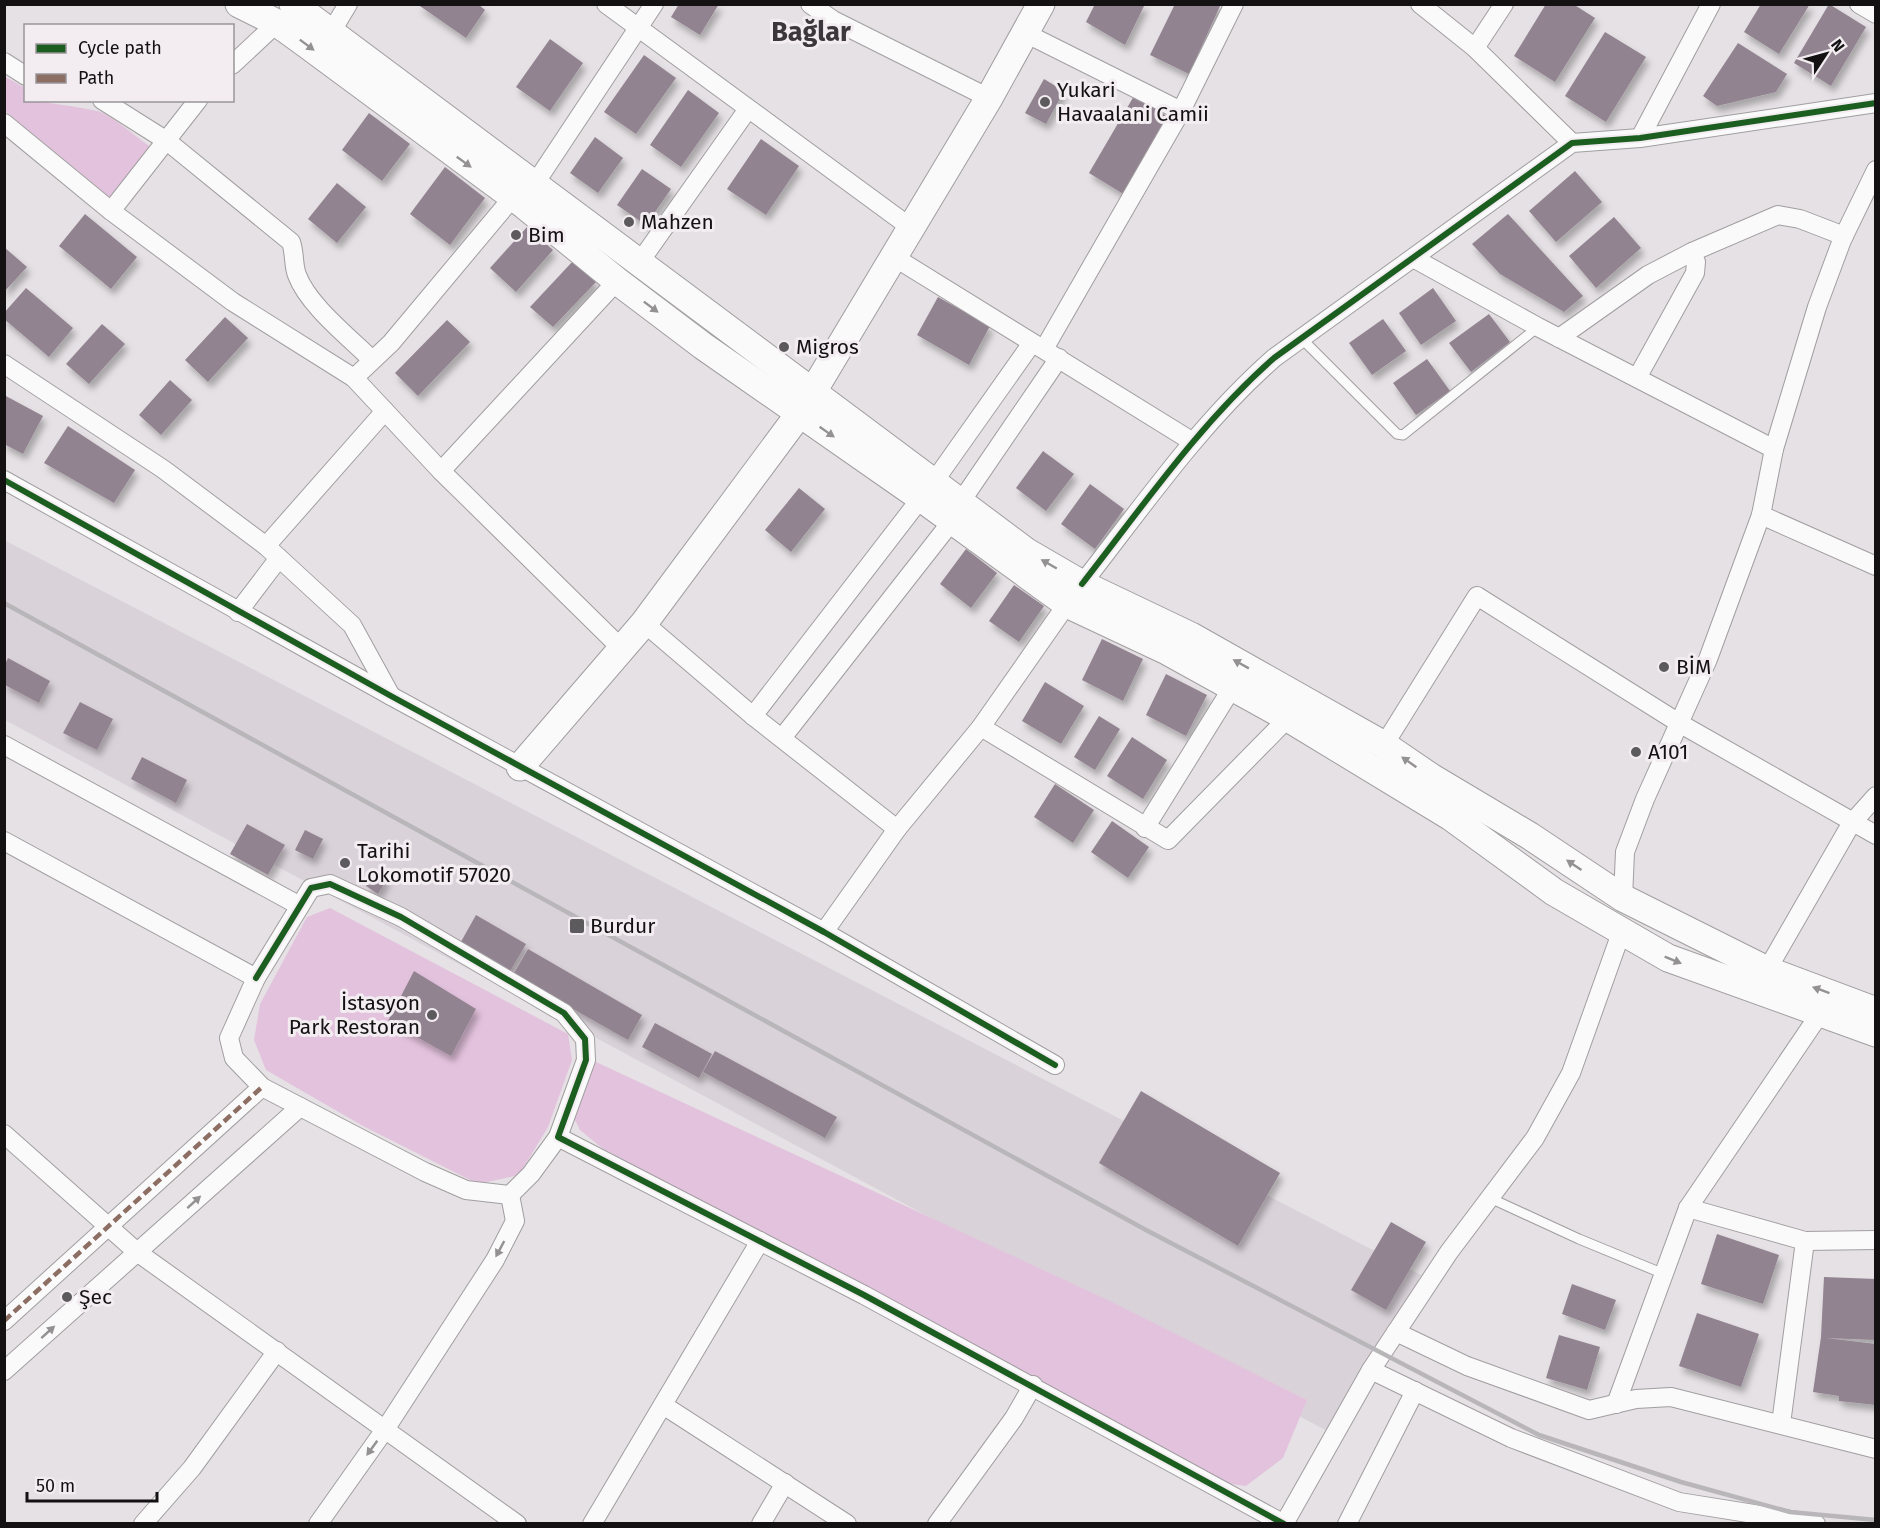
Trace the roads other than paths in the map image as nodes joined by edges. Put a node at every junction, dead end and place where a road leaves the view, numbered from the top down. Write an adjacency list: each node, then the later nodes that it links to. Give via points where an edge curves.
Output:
1 (239, 4): 12 (main road)
2 (348, 4): 16 (street)
3 (606, 4): 14 (street)
4 (654, 4): 14 (street)
5 (810, 4): 21 (street, via 833,20)
6 (1041, 4): 15 (main road)
7 (1234, 4): 26 (street)
8 (1420, 4): 17 (street)
9 (1504, 4): 17 (street)
10 (1711, 4): 28 (street)
11 (1859, 4): 13 (street)
12 (285, 14): 16 (main road); 19 (street); 32 (main road, one-way to 32)
13 (1875, 14)
14 (639, 28): 25 (street); 32 (street)
15 (1025, 33): 21 (main road); 26 (street)
16 (330, 34): 32 (main road)
17 (1475, 48): 30 (street)
18 (4, 62): 20 (street)
19 (234, 63)
20 (24, 75)
21 (989, 98): 34 (main road)
22 (105, 102): 29 (street)
23 (196, 102): 29 (street)
24 (1875, 103): 28 (street)
25 (748, 108): 34 (street); 39 (street)
26 (1181, 111): 44 (street)
27 (4, 123): 33 (street)
28 (1640, 138): 30 (street)
29 (166, 141): 33 (street); 45 (street, via 291,242 296,274 313,302)
30 (1572, 143): 38 (street)
31 (1875, 170): 35 (street)
32 (524, 191): 39 (main road); 40 (main road); 45 (street)
33 (111, 211): 47 (street, via 233,302)
34 (910, 227): 37 (main road)
35 (1844, 236): 36 (street, via 1778,214); 52 (street, via 1816,306)
36 (1692, 252): 42 (street, via 1648,275); 48 (street, via 1695,273)
37 (894, 257): 44 (street); 49 (main road)
38 (1416, 259): 41 (street); 43 (street)
39 (639, 263): 49 (main road)
40 (617, 281): 49 (main road, one-way to 49, via 703,346); 53 (street)
41 (1538, 327): 42 (street); 43 (lane, via 1404,435 1397,434)
42 (1559, 338): 48 (street)
43 (1302, 339): 51 (street, via 1247,382)
44 (1045, 350): 51 (street); 55 (street); 56 (street)
45 (372, 360): 47 (street)
46 (4, 364): 58 (street, via 163,469)
47 (354, 378): 50 (street)
48 (1637, 378): 52 (street)
49 (806, 403): 55 (main road); 62 (main road)
50 (385, 411): 53 (street); 58 (street)
51 (1193, 442): 60 (street)
52 (1774, 449): 57 (street)
53 (441, 471): 63 (street)
54 (4, 480): 61 (street)
55 (927, 490): 56 (main road); 66 (street)
56 (956, 512): 60 (main road, via 1027,552); 70 (street)
57 (1761, 515): 59 (street); 68 (street, via 1708,659)
58 (273, 552): 61 (street); 65 (street, via 352,625)
59 (1875, 566)
60 (1075, 594): 64 (main road); 69 (street); 72 (main road, one-way to 60, via 1191,636)
61 (238, 612): 65 (street)
62 (644, 623): 63 (main road); 66 (street)
63 (623, 650): 73 (main road)
64 (1232, 688): 67 (main road); 76 (street)
65 (391, 696): 73 (street)
66 (753, 716): 70 (street)
67 (1288, 718): 76 (street, via 1168,840); 83 (main road, via 1451,817 1554,891)
68 (1679, 723): 72 (street, via 1478,596); 75 (street); 80 (street, via 1624,852)
69 (981, 728): 76 (street); 77 (street)
70 (782, 738): 77 (street)
71 (4, 745): 81 (street)
72 (1384, 745): 80 (main road, one-way to 72)
73 (519, 766): 82 (street)
74 (1875, 796): 75 (street)
75 (1851, 824): 78 (street); 84 (street)
76 (1145, 828)
77 (897, 829): 82 (street)
78 (1875, 835)
79 (4, 840): 85 (street)
80 (1623, 898): 83 (main road); 84 (main road)
81 (300, 906): 85 (street); 93 (street, via 311,888 330,884 401,917 564,1013 585,1039 586,1060)
82 (824, 932): 89 (street)
83 (1622, 933): 87 (main road, one-way to 87, via 1668,958); 95 (street, via 1571,1072 1535,1138)
84 (1767, 970): 86 (main road, one-way to 84)
85 (256, 978): 90 (street, via 229,1038 234,1058)
86 (1875, 1011)
87 (1819, 1015): 88 (main road); 96 (street)
88 (1875, 1033)
89 (1055, 1065)
90 (262, 1087): 91 (street); 97 (street)
91 (300, 1107): 94 (street, via 466,1190); 101 (street, one-way to 91)
92 (4, 1134): 97 (street)
93 (558, 1137): 94 (street); 99 (street)
94 (510, 1195): 113 (street, one-way to 113, via 515,1221 500,1250)
95 (1490, 1198): 102 (lane); 104 (street)
96 (1688, 1208): 100 (street); 102 (street)
97 (108, 1226): 101 (street); 103 (street)
98 (1875, 1240): 100 (street)
99 (760, 1241): 108 (street); 111 (street)
100 (1805, 1241): 112 (street)
101 (137, 1252): 105 (street); 107 (street, one-way to 101)
102 (1664, 1274): 110 (street)
103 (4, 1321)
104 (1396, 1332): 106 (street); 110 (street, via 1467,1366 1589,1410)
105 (277, 1351): 113 (street); 116 (street, via 192,1468)
106 (1371, 1370): 109 (street); 123 (street)
107 (4, 1371)
108 (1033, 1385): 122 (street, via 1014,1418); 123 (street)
109 (1415, 1391): 124 (street); 125 (street, via 1511,1438 1678,1502)
110 (1616, 1404): 112 (street, via 1671,1398)
111 (663, 1405): 115 (street); 119 (street)
112 (1781, 1424): 114 (street)
113 (387, 1428): 117 (street, one-way to 117); 118 (street)
114 (1875, 1449)
115 (784, 1483): 120 (street); 121 (street)
116 (143, 1524)
117 (318, 1524)
118 (517, 1524)
119 (592, 1524)
120 (761, 1524)
121 (847, 1524)
122 (937, 1524)
123 (1284, 1524)
124 (1347, 1524)
125 (1816, 1524)

